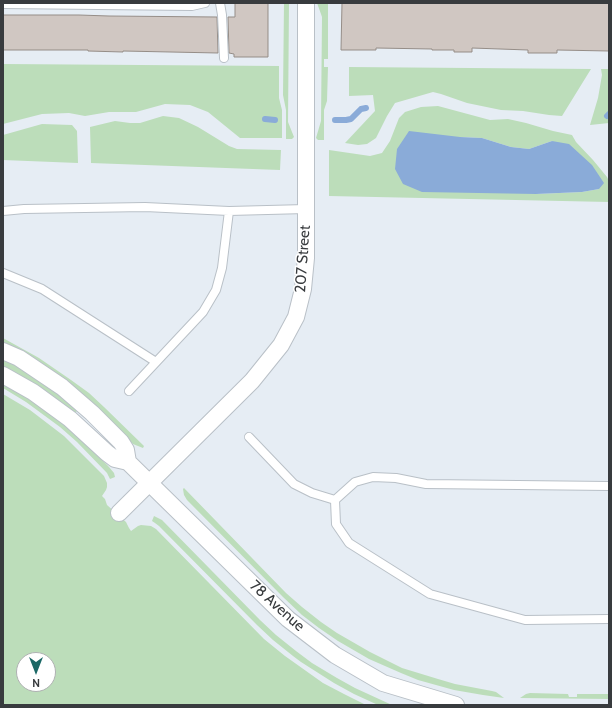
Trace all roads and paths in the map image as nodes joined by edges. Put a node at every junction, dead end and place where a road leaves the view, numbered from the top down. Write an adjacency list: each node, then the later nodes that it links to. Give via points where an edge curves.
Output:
1 (205, 3): 4 (lane, via 192,6)
2 (220, 3): 5 (lane)
3 (306, 3): 6 (street, 207 Street)
4 (3, 4)
5 (224, 58)
6 (306, 209): 8 (lane); 16 (street, 207 Street, via 303,288 296,317 281,345 252,381)
7 (3, 210): 8 (lane, via 145,207)
8 (229, 211): 11 (lane, via 222,268 216,290 203,312)
9 (3, 273): 11 (lane, via 42,289)
10 (3, 352): 15 (street, 78 Avenue, via 19,358 62,387 86,408 121,442 126,450)
11 (156, 362): 13 (lane)
12 (3, 375): 15 (street, 78 Avenue, via 33,392 70,419 107,454)
13 (129, 391)
14 (249, 437): 18 (lane, via 294,484)
15 (128, 462): 16 (street, 78 Avenue)
16 (150, 482): 19 (street, 207 Street); 21 (street, 78 Avenue, via 288,619 335,655 383,683)
17 (609, 486): 18 (lane, via 426,484 396,478 373,477 355,482)
18 (335, 500): 20 (lane, via 336,524 350,543 430,594 525,620)
19 (119, 513)
20 (609, 619)
21 (456, 705)

